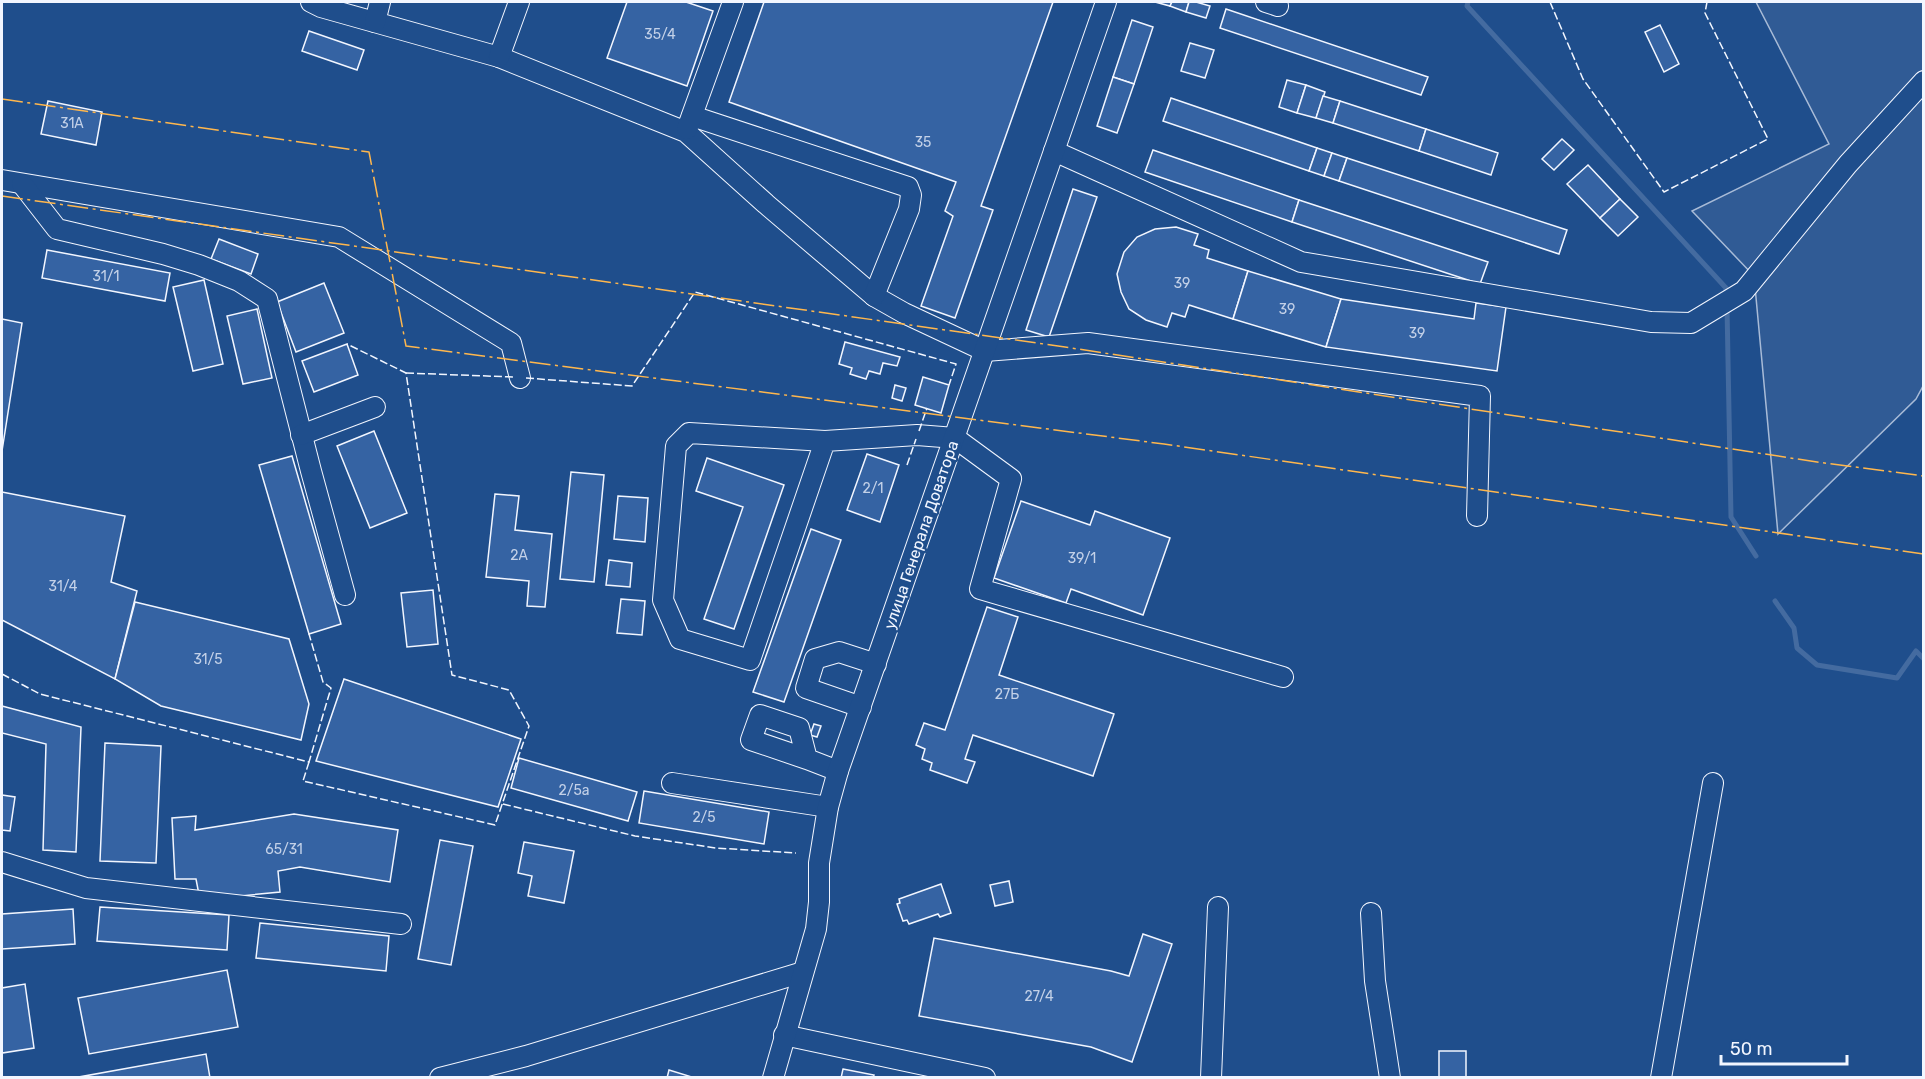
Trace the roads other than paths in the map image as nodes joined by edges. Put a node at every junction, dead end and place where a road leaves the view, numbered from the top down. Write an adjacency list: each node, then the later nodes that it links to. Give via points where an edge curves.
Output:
1 (311, 2): 6 (street)
2 (380, 2): 6 (street)
3 (519, 2): 7 (street)
4 (733, 2): 9 (street)
5 (1106, 2): 10 (street, улица Генерала Доватора)
6 (375, 22): 7 (street)
7 (499, 57): 9 (street)
8 (1923, 81): 10 (street, via 1743,291 1691,323 1651,322 1301,262)
9 (689, 124): 13 (street, via 766,204); 13 (street, via 908,187 909,209)
10 (1054, 151): 14 (street, улица Генерала Доватора)
11 (2, 180): 12 (street)
12 (22, 184): 15 (street, via 339,237 512,343); 17 (street, via 57,229 199,265 239,281 267,299)
13 (874, 296): 14 (street)
14 (985, 351): 18 (street, улица Генерала Доватора); 20 (street, via 1088,343 1480,396)
15 (520, 378)
16 (375, 407): 17 (street)
17 (301, 435): 21 (street)
18 (955, 438): 19 (street, via 917,435); 22 (street, улица Генерала Доватора); 23 (street, via 1011,478 980,589)
19 (825, 441): 19 (street, via 689,433 676,446 663,600 680,639 750,660)
20 (1477, 516)
21 (345, 595)
22 (876, 664): 24 (street, улица Генерала Доватора); 24 (street, via 839,652 815,659 806,688)
23 (1283, 677)
24 (861, 707): 26 (street, улица Генерала Доватора)
25 (807, 759): 26 (street)
26 (838, 771): 29 (street, улица Генерала Доватора)
27 (672, 783): 29 (street)
28 (1713, 783): 41 (street)
29 (828, 807): 34 (street, улица Генерала Доватора, via 819,863 816,929)
30 (2, 862): 33 (street, via 86,888)
31 (1218, 907): 39 (street)
32 (1371, 913): 40 (street, via 1375,981)
33 (400, 924)
34 (803, 972): 35 (street, улица Генерала Доватора); 36 (street, via 526,1056)
35 (784, 1035): 37 (street, улица Генерала Доватора); 38 (street)
36 (440, 1077)
37 (772, 1077)
38 (985, 1077)
39 (1211, 1077)
40 (1390, 1077)
41 (1662, 1077)

